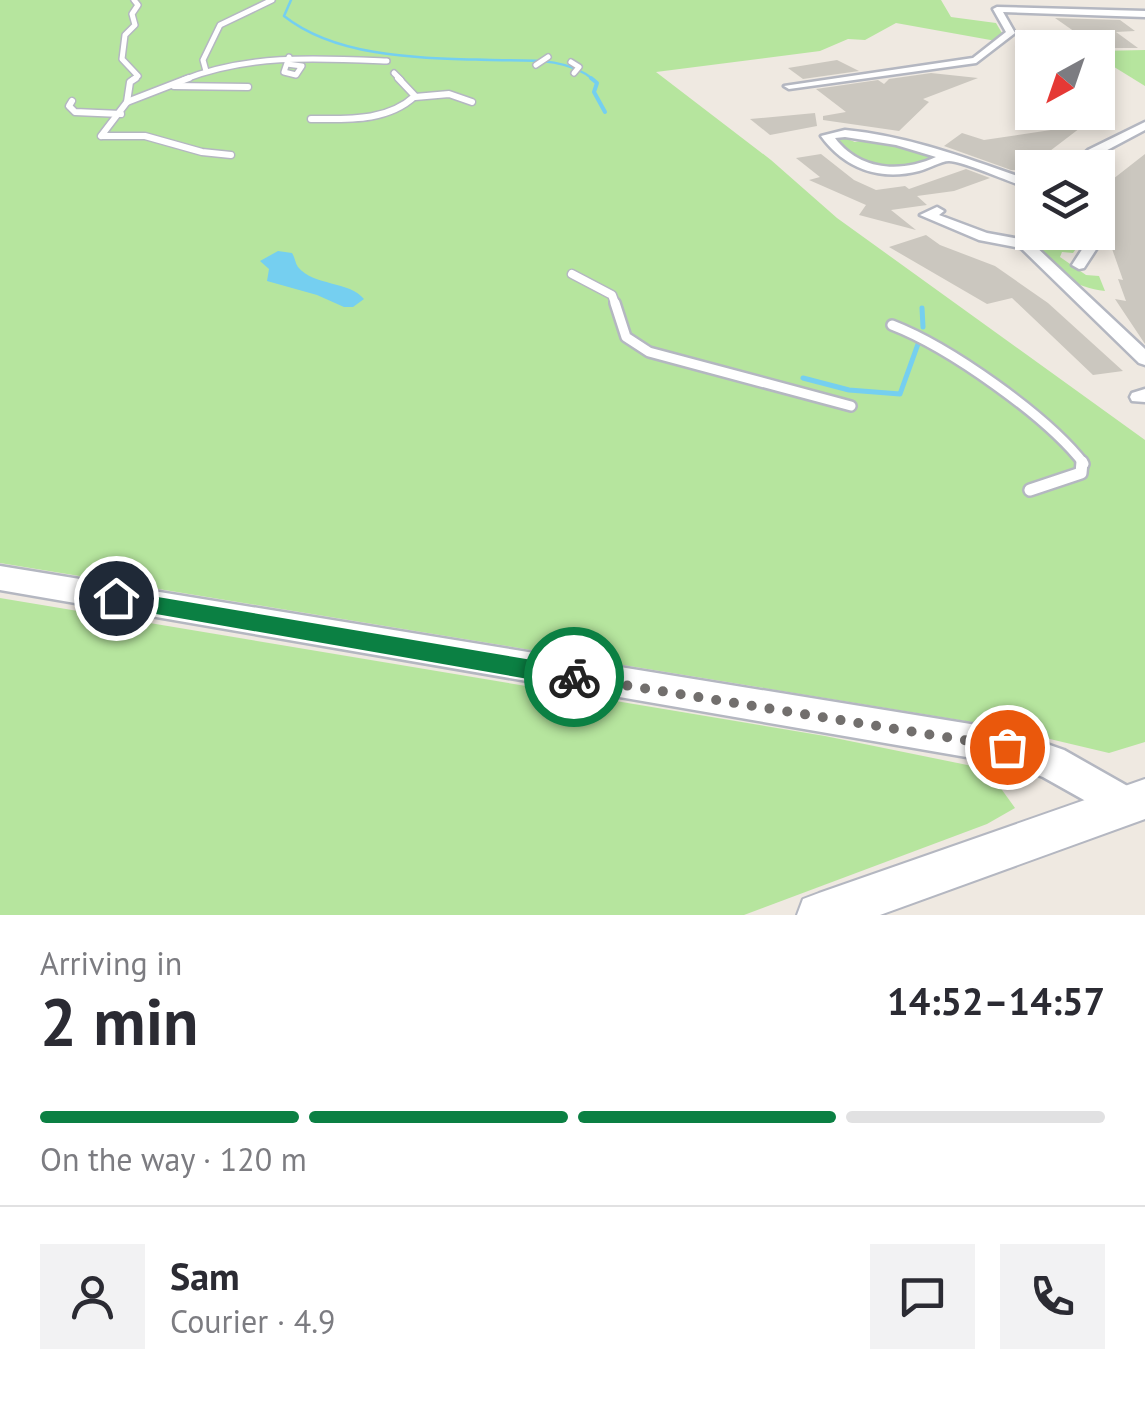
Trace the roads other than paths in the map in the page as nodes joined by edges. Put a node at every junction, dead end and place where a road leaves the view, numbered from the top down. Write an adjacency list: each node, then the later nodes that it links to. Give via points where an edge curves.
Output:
1 (134, 0): 16 (lane, via 135,25 125,35 122,58 138,76 130,82)
2 (272, 0): 9 (lane, via 220,25 203,60)
3 (1145, 14): 12 (street, via 995,7 1011,33 976,60)
4 (369, 61): 5 (lane); 7 (lane); 9 (lane, via 288,60)
5 (387, 61)
6 (571, 62): 8 (lane)
7 (369, 70)
8 (576, 70)
9 (206, 71): 11 (lane)
10 (394, 73): 14 (lane)
11 (168, 85): 13 (lane); 16 (lane)
12 (788, 86)
13 (248, 87)
14 (415, 97): 17 (lane, via 449,94); 19 (lane, via 404,107 364,116)
15 (72, 101): 18 (lane, via 75,112)
16 (127, 102): 18 (lane)
17 (472, 102)
18 (121, 114): 22 (lane, via 100,136 144,136)
19 (311, 119)
20 (1145, 125): 21 (street)
21 (1098, 150)
22 (231, 155)
23 (945, 158): 23 (street, via 876,172 826,136 871,136); 24 (street)
24 (1015, 180)
25 (937, 211): 26 (street, via 927,215)
26 (1015, 242)
27 (1031, 250): 32 (street)
28 (1089, 250): 29 (street)
29 (1080, 265)
30 (572, 274): 33 (lane, via 612,295 626,338 649,352)
31 (892, 325): 34 (lane, via 962,358 1084,464 1082,473)
32 (1145, 359)
33 (851, 406)
34 (1030, 490)
35 (0, 578): 36 (street, via 1007,747)
36 (1135, 802): 37 (main road)
37 (819, 915)

